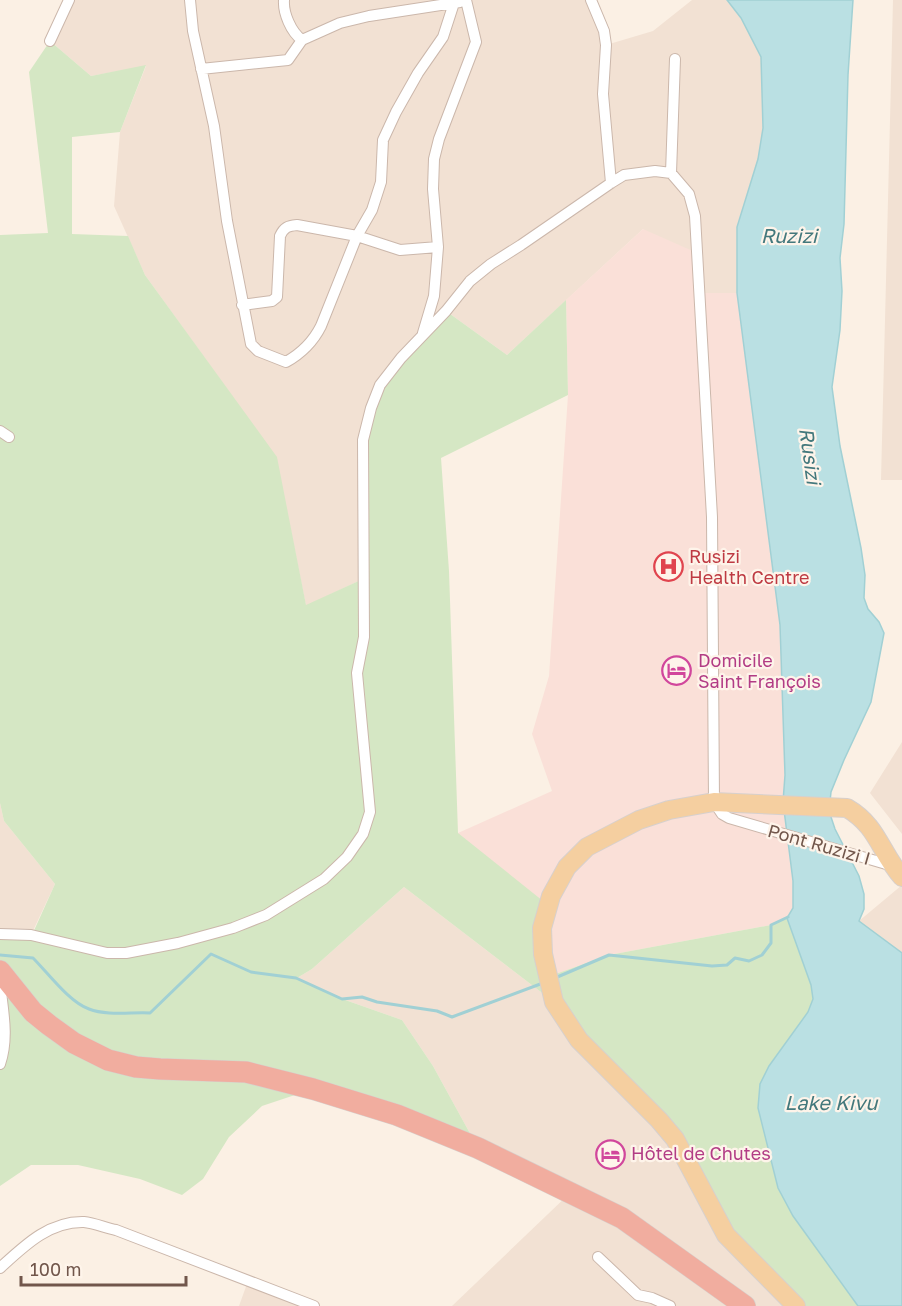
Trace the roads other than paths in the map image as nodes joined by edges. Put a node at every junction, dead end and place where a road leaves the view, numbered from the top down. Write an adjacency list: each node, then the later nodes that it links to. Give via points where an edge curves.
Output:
1 (69, 0): 8 (street)
2 (190, 0): 10 (street)
3 (284, 0): 7 (street, via 294,35)
4 (591, 0): 12 (street, via 606,45 603,94)
5 (466, 1): 6 (street); 14 (street, via 476,42 434,159)
6 (454, 3): 7 (street, via 340,23); 13 (street, via 443,37 418,73 383,140 381,182 372,210)
7 (302, 40): 10 (street, via 288,60)
8 (50, 41)
9 (675, 59): 11 (street)
10 (201, 69): 15 (street, via 214,126)
11 (671, 173): 12 (street, via 624,175); 17 (street, via 689,194 695,216 712,517)
12 (611, 183): 16 (street, via 470,281)
13 (357, 236): 14 (street, via 400,250); 15 (street, via 297,225 283,229 277,297); 15 (street, via 314,340 296,356 286,362 258,351 251,344)
14 (438, 247): 16 (street, via 434,296)
15 (242, 305)
16 (422, 337): 19 (street, via 380,385 363,440 364,637 357,673 370,812 363,834 347,857 324,879 266,915 177,943 107,953 32,935)
17 (714, 802): 18 (street, Pont Ruzizi I, via 722,814 744,824); 18 (main road, via 847,808 865,820); 27 (main road, via 639,820 587,847 567,867 550,896 542,927 543,954 554,1002 579,1040 675,1139 726,1235)
18 (897, 871)
19 (0, 934)
20 (2, 980): 21 (street, via 6,1041); 26 (highway, via 48,1025 108,1060 160,1069 246,1072 397,1115 478,1148 622,1218)
21 (0, 1064)
22 (598, 1257): 25 (street, via 638,1295)
23 (0, 1268): 24 (street, via 44,1231 86,1222)
24 (314, 1306)
25 (670, 1306)
26 (745, 1306)
27 (796, 1306)

